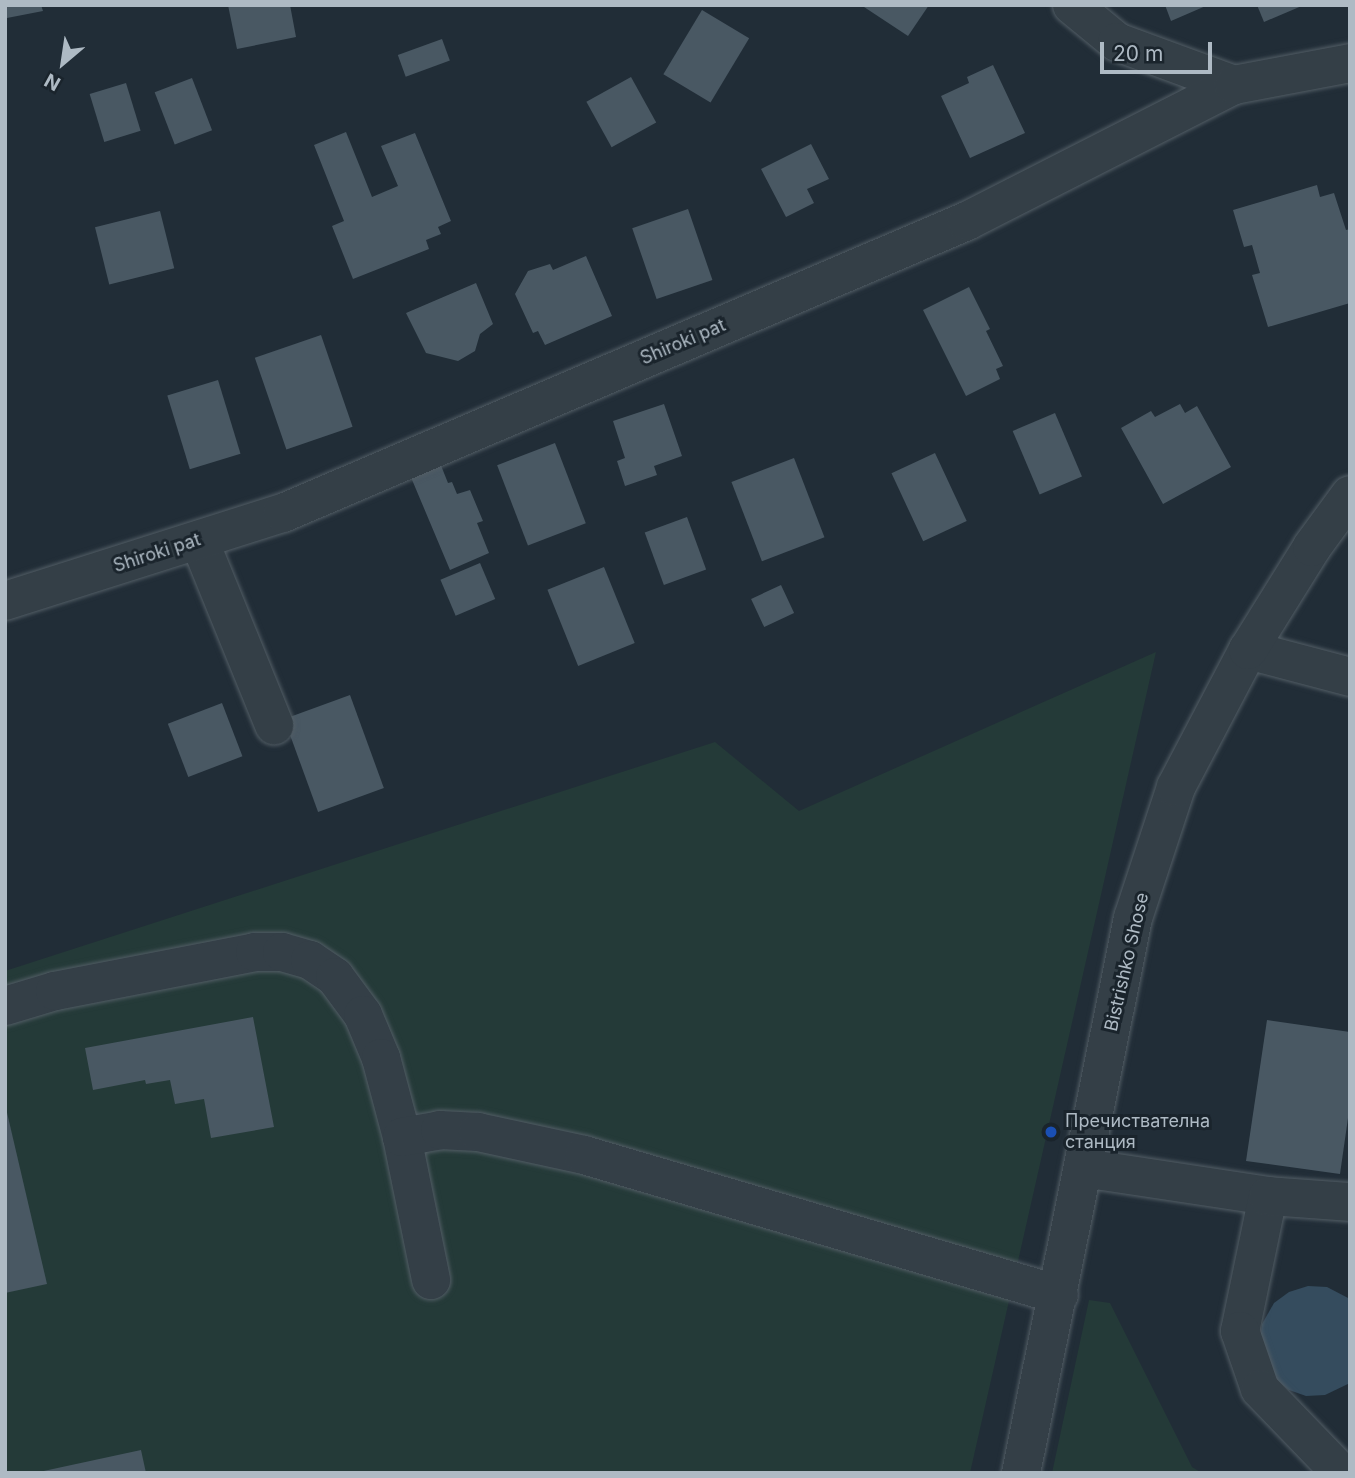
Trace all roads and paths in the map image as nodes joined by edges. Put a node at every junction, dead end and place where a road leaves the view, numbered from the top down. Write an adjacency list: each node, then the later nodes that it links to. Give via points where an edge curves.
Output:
1 (1072, 5): 3 (street, via 1117,42)
2 (1350, 63): 3 (street, Shiroki pat)
3 (1234, 85): 5 (street, Shiroki pat, via 967,221 283,513)
4 (1350, 495): 7 (street, Bistrishko Shose)
5 (199, 540): 6 (street, Shiroki pat); 9 (street)
6 (5, 601)
7 (1248, 650): 8 (street); 12 (street, Bistrishko Shose, via 1176,787 1133,918)
8 (1350, 677)
9 (274, 725)
10 (5, 1006): 11 (street, via 55,991 255,952 282,952 310,960 335,977 363,1015 381,1058)
11 (402, 1137): 15 (street); 16 (street, via 440,1130 478,1132 584,1155)
12 (1083, 1168): 13 (street); 16 (street, Bistrishko Shose)
13 (1268, 1196): 14 (street); 18 (street, via 1240,1331 1259,1389)
14 (1350, 1202)
15 (431, 1280)
16 (1059, 1294): 17 (street, Bistrishko Shose)
17 (1021, 1473)
18 (1340, 1473)

